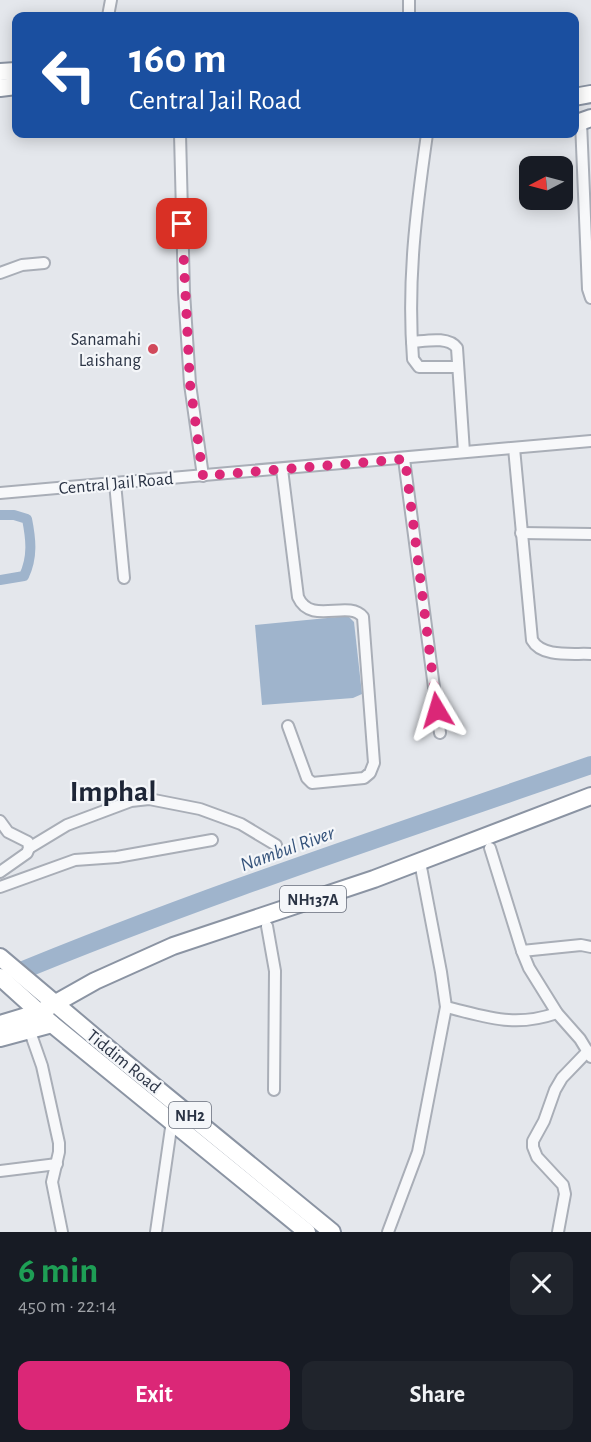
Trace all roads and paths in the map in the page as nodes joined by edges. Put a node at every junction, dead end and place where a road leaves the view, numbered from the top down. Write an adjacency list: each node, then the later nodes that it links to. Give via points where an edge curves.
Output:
1 (582, 121): 6 (street)
2 (180, 138): 14 (street, via 190,384)
3 (426, 138): 7 (street, via 411,272)
4 (44, 263): 5 (street)
5 (0, 273)
6 (591, 298)
7 (412, 342): 8 (street, via 418,367); 8 (street, via 453,342)
8 (458, 367): 11 (street)
9 (591, 441): 10 (street, Central Jail Road)
10 (514, 448): 11 (street, Central Jail Road); 17 (street)
11 (464, 452): 12 (street, Central Jail Road)
12 (405, 459): 13 (street, Central Jail Road); 22 (street)
13 (282, 469): 14 (street, Central Jail Road); 21 (street, via 301,604 312,611 356,612 363,617 374,763 370,773 364,778 312,783)
14 (203, 476): 15 (street, Central Jail Road)
15 (115, 483): 16 (street, Central Jail Road); 19 (street)
16 (0, 493)
17 (521, 533): 18 (street); 20 (street, via 532,640 546,651)
18 (591, 534)
19 (124, 578)
20 (591, 654)
21 (288, 726)
22 (440, 733)
23 (591, 796): 29 (highway, NH137A)
24 (0, 821): 27 (street, via 8,832 28,842)
25 (212, 840): 31 (street, via 117,857 75,860)
26 (276, 845): 27 (street, via 241,824 200,809 149,799 131,801 67,825)
27 (29, 848): 30 (street)
28 (490, 848): 34 (street)
29 (420, 862): 37 (highway, NH137A, via 173,946); 38 (street)
30 (0, 872)
31 (0, 887)
32 (267, 926): 44 (street, via 275,971)
33 (591, 947): 34 (street)
34 (522, 951): 39 (street)
35 (0, 957): 37 (highway, Tiddim Road / NH2)
36 (0, 977): 40 (highway, NH2, via 23,996)
37 (52, 1000): 40 (highway, NH137A); 51 (highway, Tiddim Road / NH2)
38 (446, 1007): 39 (street, via 507,1022); 52 (street, via 418,1152)
39 (557, 1013): 43 (street)
40 (36, 1021): 41 (highway); 42 (highway); 45 (highway, Tiddim Road / NH2); 46 (street, via 59,1143)
41 (0, 1024)
42 (0, 1038)
43 (590, 1054): 53 (street, via 559,1084 534,1141 537,1157 563,1185)
44 (274, 1090)
45 (172, 1121): 49 (street); 50 (highway, Tiddim Road / NH2)
46 (57, 1164): 47 (street); 48 (street, via 52,1182)
47 (0, 1172)
48 (62, 1232)
49 (156, 1232)
50 (307, 1232)
51 (332, 1232)
52 (388, 1232)
53 (558, 1232)

